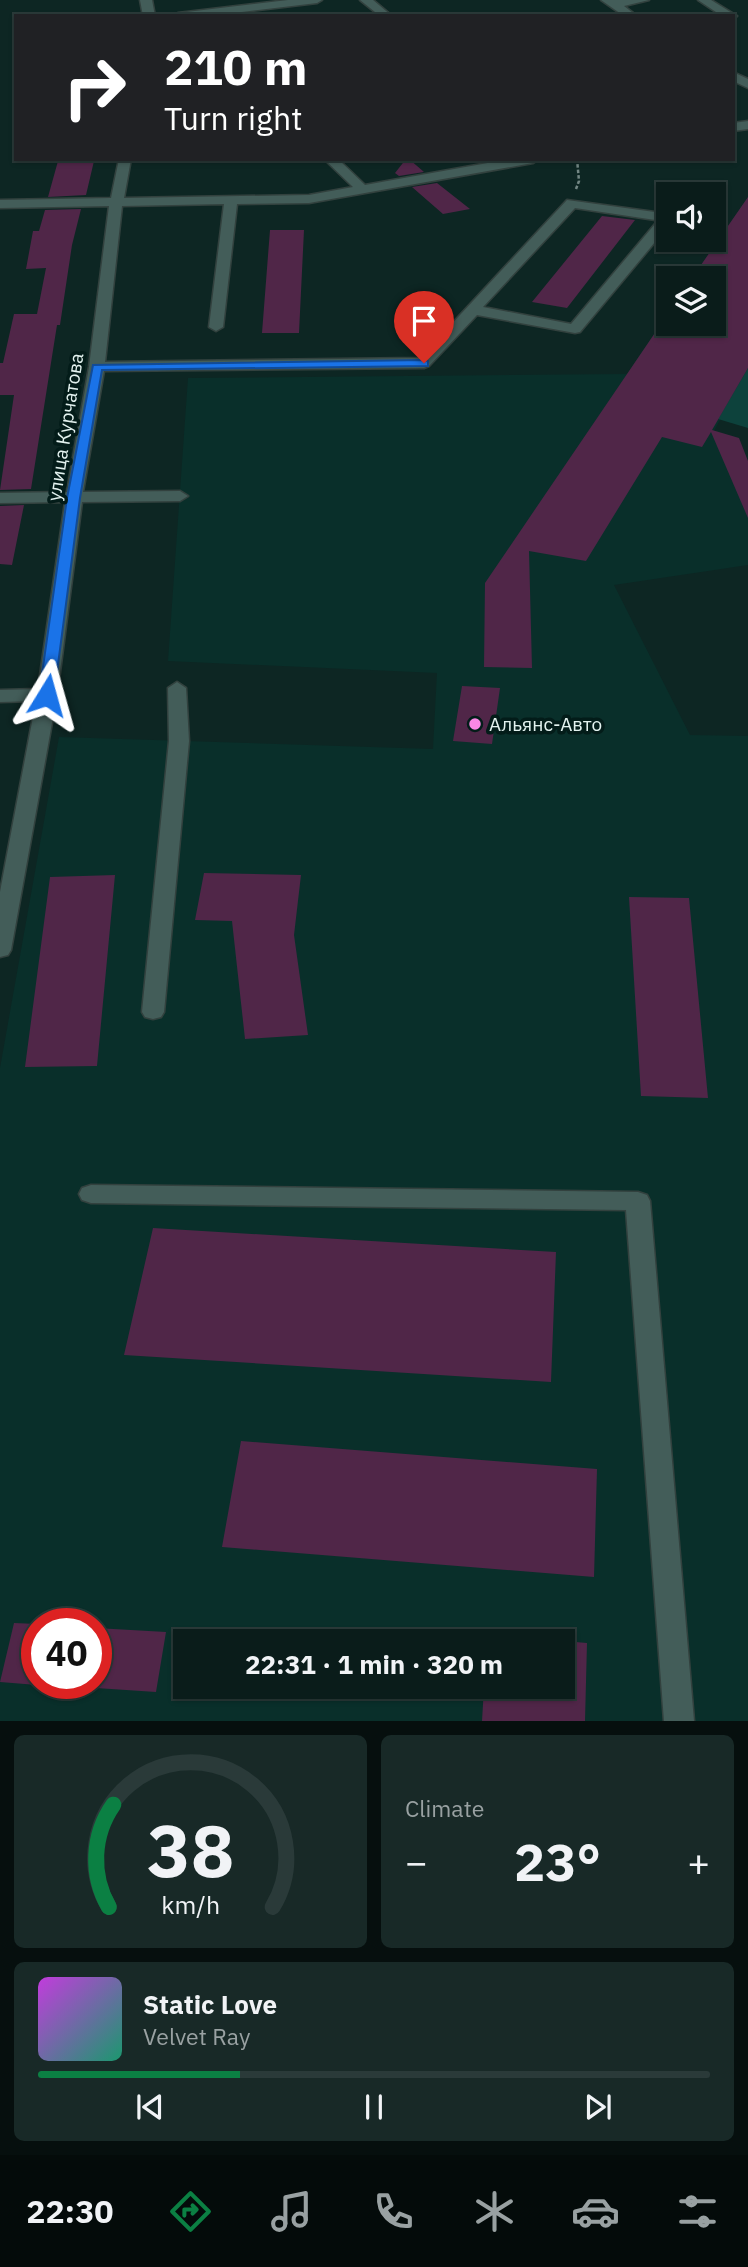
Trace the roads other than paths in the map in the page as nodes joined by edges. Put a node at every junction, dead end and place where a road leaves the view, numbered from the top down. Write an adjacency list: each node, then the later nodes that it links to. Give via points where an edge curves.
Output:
1 (317, 0): 6 (street)
2 (366, 0): 7 (street)
3 (643, 0): 5 (street)
4 (703, 0): 9 (street)
5 (610, 2): 8 (street)
6 (195, 14)
7 (384, 14)
8 (629, 14)
9 (728, 14)
10 (125, 161): 16 (street, улица Курчатова)
11 (332, 161): 13 (street)
12 (522, 161): 13 (street)
13 (362, 190): 14 (street, via 309,199)
14 (231, 201): 16 (street); 18 (street)
15 (0, 204): 16 (street)
16 (116, 204): 19 (street, улица Курчатова)
17 (474, 310): 17 (street, via 575,329 661,222 572,203); 19 (street, via 424,363)
18 (216, 327)
19 (97, 367): 21 (street, улица Курчатова)
20 (180, 496): 21 (street)
21 (74, 498): 22 (street); 24 (street, улица Курчатова)
22 (0, 499)
23 (177, 688): 27 (street, via 179,741)
24 (47, 695): 25 (street); 26 (street, улица Курчатова)
25 (0, 696)
26 (0, 950)
27 (153, 1012)
28 (91, 1194): 29 (street, via 638,1201)
29 (679, 1721)

